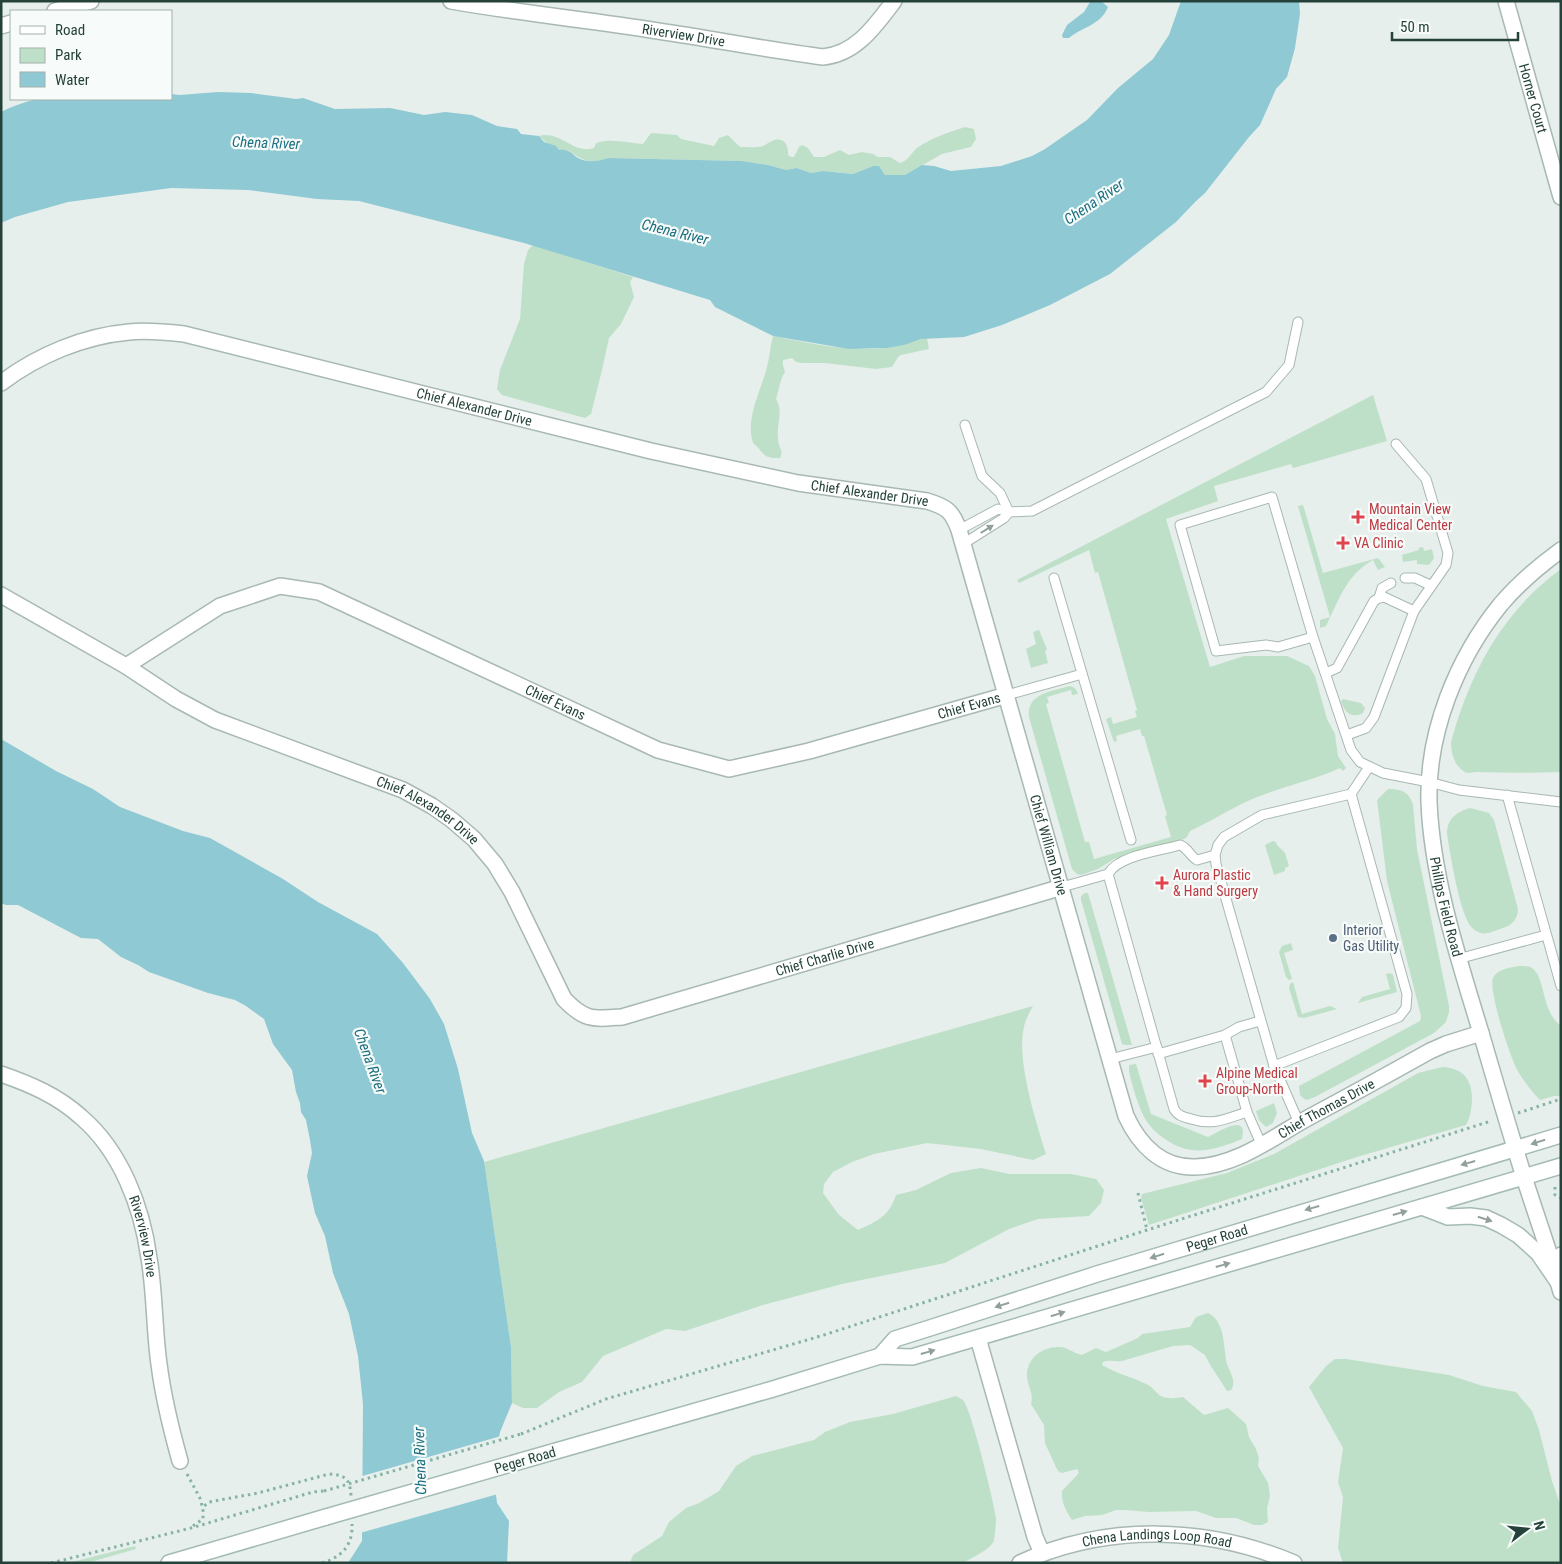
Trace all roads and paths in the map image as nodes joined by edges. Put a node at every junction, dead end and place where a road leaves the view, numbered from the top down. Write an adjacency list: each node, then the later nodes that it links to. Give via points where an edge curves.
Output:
1 (91, 1): 5 (street)
2 (451, 1): 3 (street, Riverview Drive, via 823,58 855,46)
3 (894, 1)
4 (1506, 1): 6 (street, Horner Court)
5 (59, 10)
6 (1561, 197)
7 (1298, 322): 11 (lane, via 1289,365 1266,392 1032,511)
8 (1, 383): 12 (street, Chief Alexander Drive, via 16,371 78,343 130,332 184,334 651,451 798,483 928,501 939,504)
9 (965, 425): 11 (lane, via 982,476 1000,493)
10 (1396, 444): 18 (lane, via 1426,479 1448,552 1446,564)
11 (1009, 512): 13 (lane, one-way to 11, via 1004,518); 13 (lane, via 998,509)
12 (953, 515): 13 (street, Chief William Drive)
13 (961, 537): 26 (street, Chief William Drive)
14 (1561, 550): 29 (street, Phillips Field Road, via 1516,588 1474,644 1446,703 1434,746)
15 (1054, 578): 25 (lane)
16 (1406, 578): 18 (lane, via 1415,578)
17 (1391, 583): 20 (lane, via 1382,588)
18 (1430, 585): 21 (lane)
19 (1, 595): 23 (street, Chief Alexander Drive)
20 (1379, 598): 21 (lane, via 1384,597); 24 (lane, via 1337,668)
21 (1414, 611): 27 (lane, via 1374,717 1366,728)
22 (1314, 637): 22 (lane, via 1272,497 1180,525 1216,651 1266,645 1278,647); 24 (lane)
23 (126, 666): 26 (street, Chief Evans, via 220,606 280,586 319,592 658,750 729,769 809,751); 40 (street, Chief Alexander Drive, via 214,720 403,790 452,820 495,864 564,999 576,1012)
24 (1326, 673): 27 (lane)
25 (1082, 674): 26 (lane); 33 (lane)
26 (1007, 695): 36 (street, Chief William Drive)
27 (1347, 735): 28 (lane, via 1351,750)
28 (1368, 767): 29 (lane, via 1383,774); 30 (lane)
29 (1430, 782): 31 (lane, via 1459,790); 38 (street, Phillips Field Road, via 1435,854)
30 (1351, 794): 34 (lane, via 1262,814 1224,837); 46 (lane, via 1407,994 1406,1008 1399,1017)
31 (1508, 795): 32 (lane); 37 (lane)
32 (1561, 802)
33 (1131, 840)
34 (1215, 855): 35 (lane, via 1197,860 1180,846 1120,862); 41 (lane)
35 (1108, 874): 36 (lane); 44 (lane)
36 (1062, 887): 40 (street, Chief Charlie Drive, via 622,1017); 45 (street, Chief William Drive)
37 (1546, 935): 38 (lane); 39 (lane)
38 (1458, 960): 42 (street, Phillips Field Road)
39 (1561, 986)
40 (587, 1017)
41 (1260, 1021): 43 (lane, via 1239,1027); 46 (lane)
42 (1481, 1033): 51 (street, Chief Thomas Drive, via 1430,1051); 55 (street, Phillips Field Road)
43 (1225, 1036): 44 (lane); 50 (lane)
44 (1158, 1050): 45 (lane); 50 (lane, via 1178,1115 1211,1123)
45 (1110, 1059): 56 (street, Chief William Drive, via 1133,1130 1139,1140)
46 (1274, 1066): 51 (lane)
47 (1, 1074): 70 (street, Riverview Drive, via 41,1090 81,1116 108,1146 128,1181 148,1248 159,1364)
48 (1561, 1100): 49 (path)
49 (1546, 1104)
50 (1247, 1112): 54 (lane)
51 (1299, 1123): 54 (street, Chief Thomas Drive)
52 (1467, 1128): 65 (path)
53 (1561, 1135): 55 (street, Peger Road, one-way to 55)
54 (1262, 1146): 56 (street, Chief Thomas Drive, via 1207,1166 1193,1168)
55 (1515, 1149): 58 (street, Phillips Field Road); 69 (street, Peger Road, one-way to 69, via 1116,1268 895,1339)
56 (1168, 1162)
57 (1561, 1166): 58 (street, Peger Road)
58 (1524, 1176): 64 (street, Peger Road); 67 (street, Phillips Field Road)
59 (1555, 1187): 61 (path)
60 (1138, 1192): 65 (path)
61 (1555, 1195): 62 (path); 63 (path)
62 (1549, 1196)
63 (1561, 1198)
64 (1422, 1206): 67 (street, one-way to 67, via 1448,1217 1486,1218 1518,1235 1538,1253); 68 (street, Peger Road, one-way to 64)
65 (1147, 1230): 74 (path, bridge, via 833,1332 606,1399 522,1434)
66 (1561, 1255): 67 (street)
67 (1559, 1287)
68 (978, 1338): 69 (street, Peger Road, one-way to 68, via 912,1357); 75 (street, via 1035,1537)
69 (880, 1356): 77 (street, Peger Road, bridge)
70 (180, 1460): 72 (path)
71 (351, 1503): 72 (path, via 349,1482 339,1474 329,1474 209,1502)
72 (202, 1507): 74 (path, via 202,1519)
73 (352, 1521): 78 (path, via 352,1539 344,1551)
74 (191, 1528): 76 (path)
75 (1044, 1558): 79 (street, Chena Landings Loop Road); 80 (street, Chena Landings Loop Road, via 1098,1538 1161,1533 1208,1537 1244,1545)
76 (51, 1563)
77 (169, 1563)
78 (322, 1563)
79 (1020, 1563)
80 (1294, 1563)

